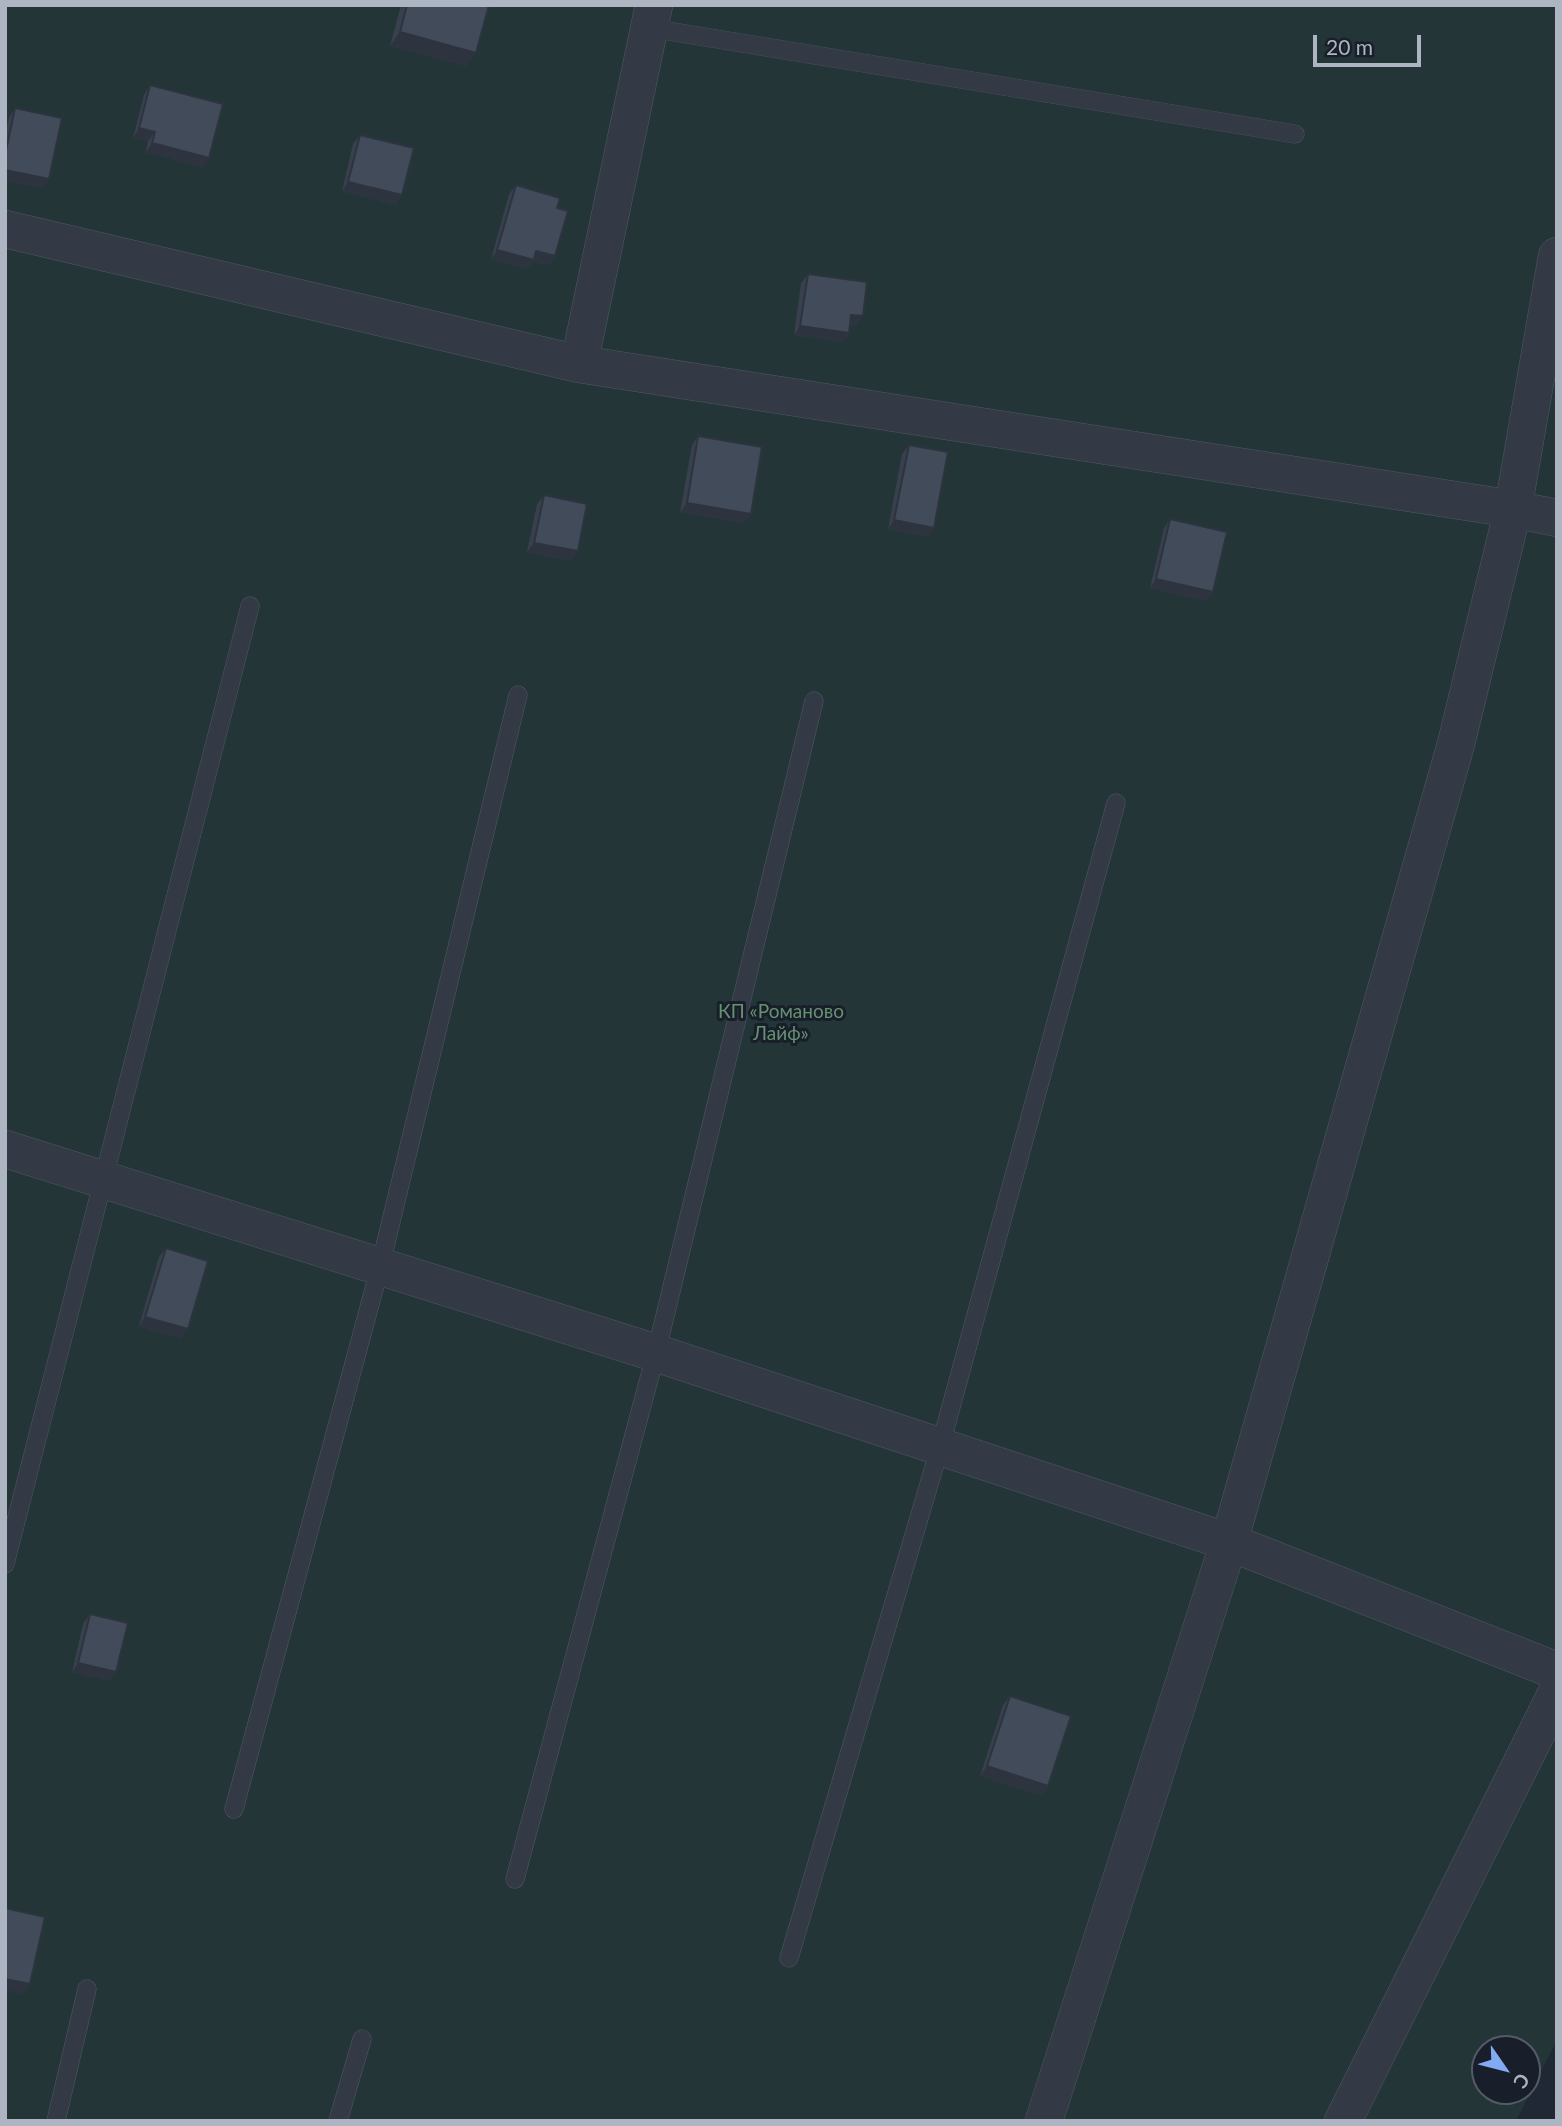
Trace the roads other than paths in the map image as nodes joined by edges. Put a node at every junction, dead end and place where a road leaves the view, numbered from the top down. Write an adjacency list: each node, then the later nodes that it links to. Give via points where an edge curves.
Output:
1 (652, 17): 2 (lane); 5 (street)
2 (1295, 134)
3 (5, 229): 5 (street)
4 (1557, 257): 6 (street)
5 (579, 364): 6 (street)
6 (1513, 509): 7 (street); 17 (street, via 1456,744)
7 (1557, 518)
8 (250, 606): 13 (lane)
9 (518, 695): 14 (lane)
10 (814, 701): 15 (lane)
11 (1116, 803): 16 (lane)
12 (5, 1150): 13 (street)
13 (102, 1180): 14 (street); 18 (lane)
14 (380, 1267): 15 (street); 21 (lane)
15 (656, 1353): 16 (street); 22 (lane)
16 (940, 1447): 17 (street); 23 (lane)
17 (1229, 1542): 19 (street); 28 (street)
18 (5, 1564)
19 (1557, 1671)
20 (1557, 1692): 29 (street)
21 (234, 1810)
22 (515, 1879)
23 (789, 1958)
24 (88, 1989): 26 (lane)
25 (362, 2039): 27 (lane)
26 (56, 2121)
27 (338, 2121)
28 (1044, 2121)
29 (1343, 2121)

